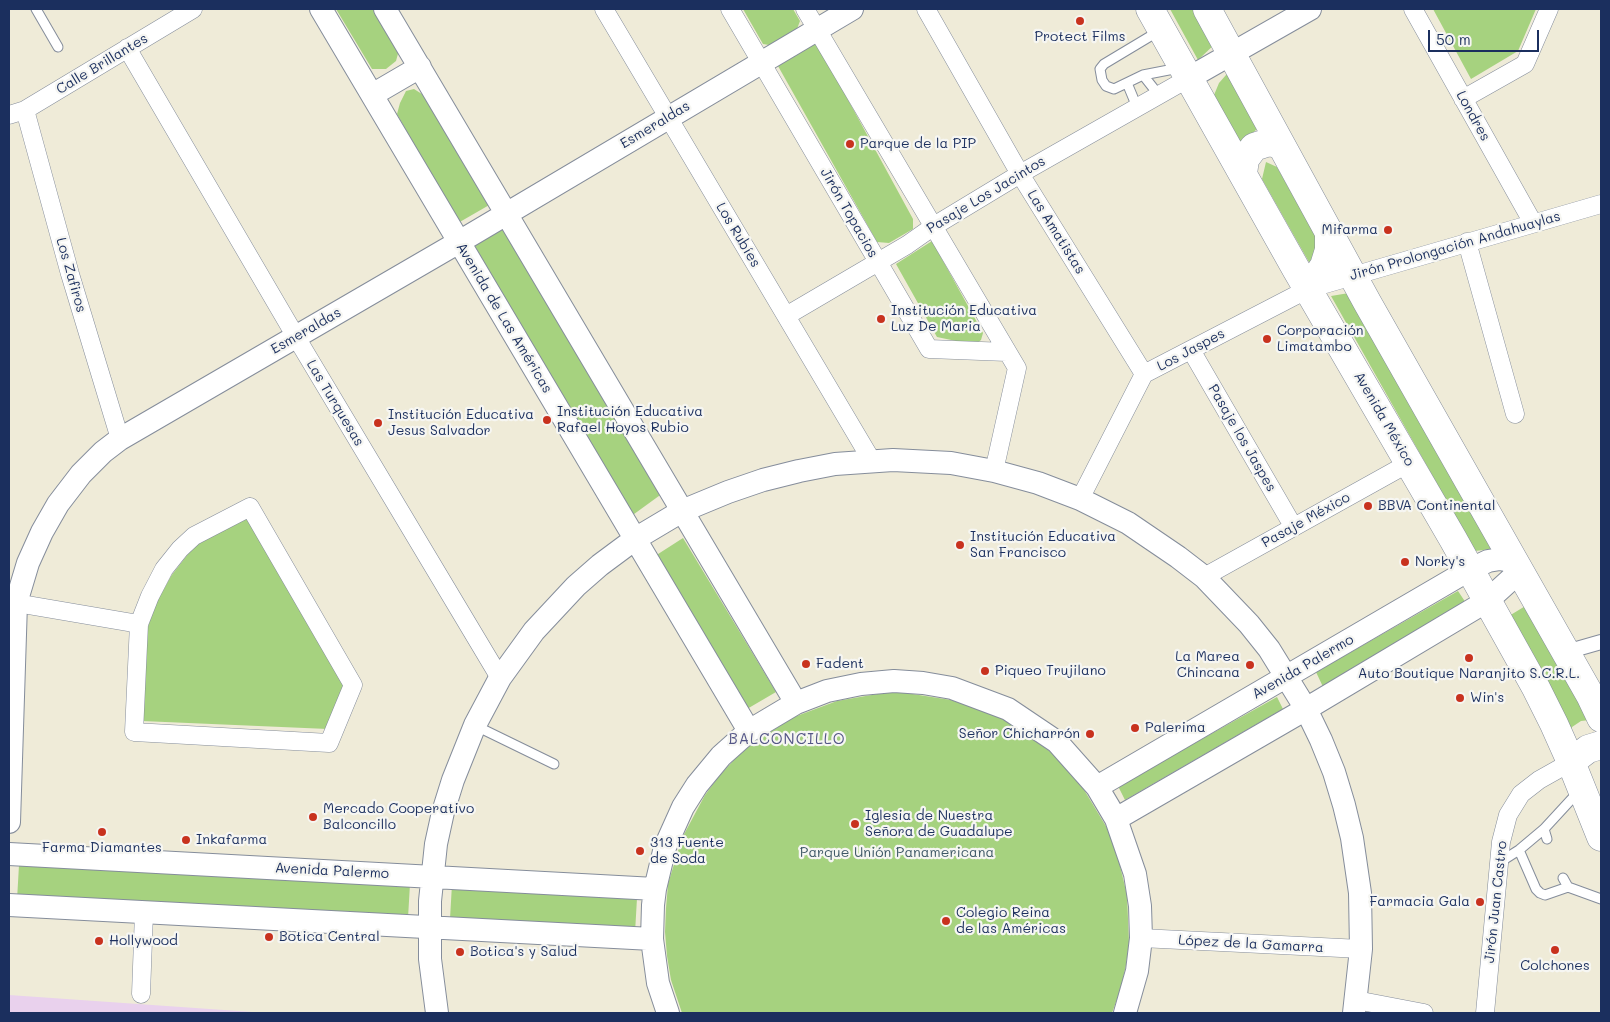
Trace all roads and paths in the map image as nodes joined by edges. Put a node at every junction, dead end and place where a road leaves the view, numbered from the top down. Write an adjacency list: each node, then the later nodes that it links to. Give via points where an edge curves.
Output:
1 (36, 9): 16 (lane)
2 (193, 9): 17 (street, Calle Brillantes)
3 (321, 9): 25 (street, Avenida de Las Américas)
4 (385, 9): 20 (street)
5 (604, 9): 29 (street, Los Rubíes)
6 (730, 9): 19 (street, Jirón Topacios)
7 (806, 9): 15 (street)
8 (852, 9): 15 (street, Esmeraldas)
9 (926, 9): 31 (street, Las Amatistas)
10 (1207, 9): 18 (main road)
11 (1310, 9): 18 (street)
12 (1413, 9): 26 (street, Londres)
13 (1549, 9): 26 (street, via 1525,64)
14 (1156, 19): 21 (main road, Avenida México); 23 (lane, via 1101,66 1100,75 1106,86 1114,89)
15 (817, 29): 19 (street, Esmeraldas); 36 (street)
16 (58, 46)
17 (127, 48): 28 (street, Calle Brillantes); 44 (street, Las Turquesas)
18 (1232, 53): 21 (street); 30 (main road)
19 (761, 62): 29 (street, Esmeraldas); 40 (street, Jirón Topacios)
20 (420, 68): 25 (street); 34 (street)
21 (1186, 73): 22 (lane); 24 (street, Pasaje Los Jacintos); 32 (main road, Avenida México)
22 (1143, 75): 23 (lane); 24 (lane)
23 (1126, 84): 27 (lane)
24 (1158, 94): 27 (street, Pasaje Los Jacintos)
25 (372, 95): 38 (street, Avenida de Las Américas)
26 (1463, 100): 35 (street, Londres)
27 (1138, 107): 31 (street, Pasaje Los Jacintos)
28 (17, 112): 49 (street, Los Zafiros)
29 (668, 117): 34 (street, Esmeraldas); 43 (street, Los Rubíes)
30 (1281, 146): 32 (main road, via 1269,142 1254,147 1245,159); 37 (main road)
31 (1020, 174): 36 (street, Pasaje Los Jacintos); 47 (street, Las Amatistas)
32 (1243, 174): 42 (main road, Avenida México)
33 (1601, 204): 35 (street, Jirón Prolongación Andahuaylas)
34 (506, 213): 38 (street, Esmeraldas); 54 (street)
35 (1533, 223): 39 (street, Jirón Prolongación Andahuaylas)
36 (934, 226): 40 (street, Pasaje Los Jacintos); 46 (street)
37 (1329, 233): 41 (main road); 42 (main road, via 1329,250 1324,266)
38 (459, 242): 44 (street, Esmeraldas); 56 (street, Avenida de Las Américas)
39 (1467, 242): 41 (street, Jirón Prolongación Andahuaylas); 48 (street)
40 (878, 262): 43 (street, Pasaje Los Jacintos); 46 (street, Jirón Topacios, via 929,349)
41 (1352, 276): 42 (street, Jirón Prolongación Andahuaylas); 57 (main road)
42 (1308, 288): 45 (street, Los Jaspes); 51 (main road, Avenida México)
43 (786, 316): 50 (street, Los Rubíes)
44 (296, 337): 49 (street, Esmeraldas); 66 (street, Las Turquesas)
45 (1191, 350): 47 (street, Los Jaspes); 55 (street, Pasaje los Jaspes)
46 (1007, 352): 52 (street, via 1017,368)
47 (1144, 374): 53 (street, Los Jaspes)
48 (1515, 414)
49 (120, 439): 61 (street, Esmeraldas, via 81,474 58,504 42,532)
50 (872, 461): 52 (street, via 919,461); 54 (street, via 835,464 763,480)
51 (1409, 463): 55 (street, Pasaje México); 58 (main road, Avenida México)
52 (994, 471): 53 (street, via 1038,482)
53 (1080, 499): 59 (street, via 1151,537)
54 (682, 511): 56 (street); 67 (street)
55 (1293, 526): 59 (street, Pasaje México)
56 (635, 539): 66 (street, via 600,565 554,608); 72 (street, Avenida de Las Américas)
57 (1517, 566): 58 (street, Avenida Palermo, via 1500,560 1488,561); 60 (street); 64 (main road)
58 (1470, 570): 60 (main road, Avenida México); 65 (street, Avenida Palermo)
59 (1204, 578): 65 (street, via 1249,624)
60 (1487, 601): 69 (street); 74 (main road, Avenida México)
61 (12, 602): 62 (street); 68 (street, Esmeraldas)
62 (138, 624): 62 (street, via 164,569 180,549 194,536 250,507 353,685 329,743 134,732)
63 (1601, 642): 64 (street)
64 (1566, 652): 70 (main road)
65 (1287, 676): 69 (street); 76 (street, Avenida Palermo)
66 (500, 678): 71 (street)
67 (796, 703): 72 (street); 76 (street, via 827,691 861,684 894,681 952,688 1008,708 1057,742)
68 (11, 707): 79 (street, Esmeraldas)
69 (1306, 709): 78 (street); 96 (street, via 1334,772 1352,838 1360,893)
70 (1601, 718)
71 (474, 725): 75 (lane); 86 (street, via 443,812)
72 (749, 731): 89 (street, via 721,756 690,796 665,847)
73 (1601, 745): 74 (main road, via 1588,749)
74 (1572, 762): 77 (main road, Avenida México); 85 (street, Jirón Juan Castro, via 1521,794 1508,815)
75 (554, 764)
76 (1097, 786): 78 (street)
77 (1582, 789): 80 (lane); 81 (main road, Avenida México)
78 (1116, 819): 94 (street, via 1135,874)
79 (9, 822)
80 (1544, 828): 82 (lane); 83 (lane)
81 (1601, 837)
82 (1547, 839)
83 (1519, 850): 85 (lane); 88 (lane, via 1540,893 1545,895)
84 (9, 854): 86 (street, Avenida Palermo)
85 (1500, 862): 103 (street, Jirón Juan Castro)
86 (432, 877): 89 (street, Avenida Palermo); 93 (street)
87 (1563, 878): 88 (lane)
88 (1568, 887): 90 (lane)
89 (655, 889): 95 (street)
90 (1601, 899)
91 (9, 906): 92 (street)
92 (144, 913): 93 (street); 97 (street)
93 (429, 927): 95 (street); 99 (street)
94 (1141, 938): 96 (street, López de la Gamarra); 101 (street, via 1137,970)
95 (652, 939): 100 (street, via 658,983)
96 (1361, 949): 98 (street)
97 (141, 994)
98 (1355, 1007): 102 (street)
99 (437, 1013)
100 (668, 1013)
101 (1125, 1013)
102 (1424, 1013)
103 (1485, 1013)

